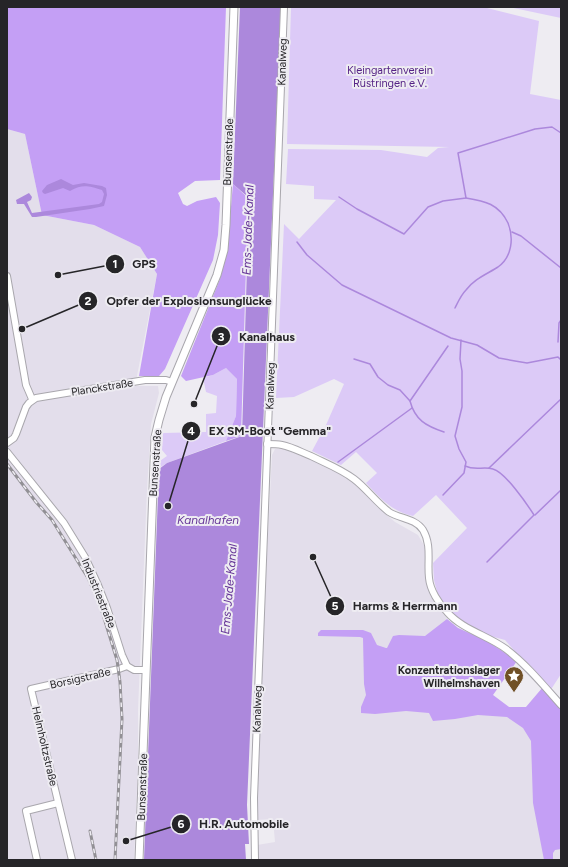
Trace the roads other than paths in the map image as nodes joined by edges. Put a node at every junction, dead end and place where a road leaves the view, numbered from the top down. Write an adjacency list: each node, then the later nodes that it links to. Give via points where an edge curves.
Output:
1 (234, 7): 4 (street, Bunsenstraße, via 224,250 217,275)
2 (284, 7): 7 (street, Kanalweg)
3 (7, 276): 5 (street, via 26,385)
4 (172, 382): 5 (street, Planckstraße, via 145,380); 10 (street, Bunsenstraße, via 155,437)
5 (32, 400): 6 (street, via 26,407 14,438)
6 (7, 443)
7 (267, 444): 12 (street, via 287,446 337,468 354,479 388,511 418,525 423,530 429,547 428,574 431,587 446,612 460,624 507,650); 17 (street, Kanalweg, via 254,798)
8 (7, 452): 9 (street, Industriestraße, via 64,523 85,557 103,596)
9 (127, 666): 10 (street, via 134,670); 11 (street, Borsigstraße)
10 (146, 670): 16 (street, Bunsenstraße)
11 (32, 689): 13 (street, Helmholtzstraße)
12 (561, 705)
13 (58, 803): 14 (street, via 26,811); 15 (street, Helmholtzstraße)
14 (37, 860)
15 (72, 860)
16 (139, 860)
17 (256, 860)

